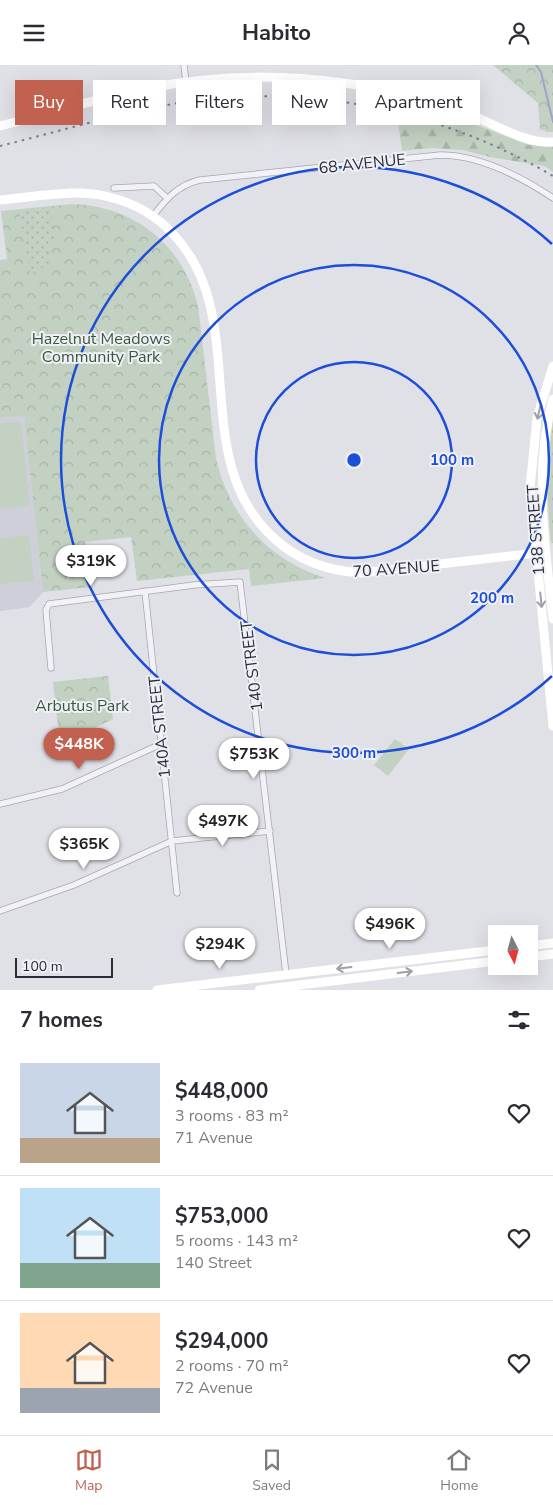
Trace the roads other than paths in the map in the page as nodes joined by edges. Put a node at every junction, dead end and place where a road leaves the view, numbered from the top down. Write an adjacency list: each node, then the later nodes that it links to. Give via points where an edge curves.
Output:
1 (184, 65): 2 (street)
2 (186, 80)
3 (241, 80): 6 (street, via 278,78 356,85 418,98 530,139)
4 (176, 85): 5 (street, via 124,94)
5 (0, 126)
6 (553, 142)
7 (114, 188): 8 (street, via 154,186)
8 (167, 198): 9 (street, 68 AVENUE, via 182,186 200,180 440,155 475,159); 11 (street, 68 AVENUE)
9 (553, 198)
10 (0, 200): 11 (street, via 87,193 118,199)
11 (153, 216): 15 (street, 70 AVENUE, via 186,248 206,286 230,465 240,494 255,518 281,544 332,570 361,573)
12 (553, 366): 15 (street, 138 STREET, one-way to 15, via 537,418 531,463 530,498)
13 (553, 399): 14 (street, 138 STREET, via 545,435 541,479)
14 (549, 552): 15 (street, 70 AVENUE); 17 (street, 138 STREET)
15 (536, 554): 19 (street, 138 STREET, one-way to 19)
16 (145, 591): 18 (street, via 47,606); 20 (street, 140A STREET); 22 (street, 140 STREET, via 240,581)
17 (553, 619)
18 (51, 668)
19 (553, 726)
20 (161, 744): 21 (street, via 62,789); 23 (street, 140A STREET)
21 (0, 804)
22 (270, 831): 23 (street); 32 (street, 140 STREET)
23 (172, 841): 24 (street, 140A STREET); 25 (street, via 74,885)
24 (177, 893)
25 (0, 911)
26 (553, 943): 27 (street)
27 (538, 945)
28 (488, 951): 32 (street, one-way to 32)
29 (553, 954): 30 (street)
30 (538, 956)
31 (488, 962): 33 (street, one-way to 31)
32 (286, 975): 33 (street, 140 STREET); 34 (street)
33 (287, 988): 35 (street)
34 (157, 990)
35 (259, 990)

